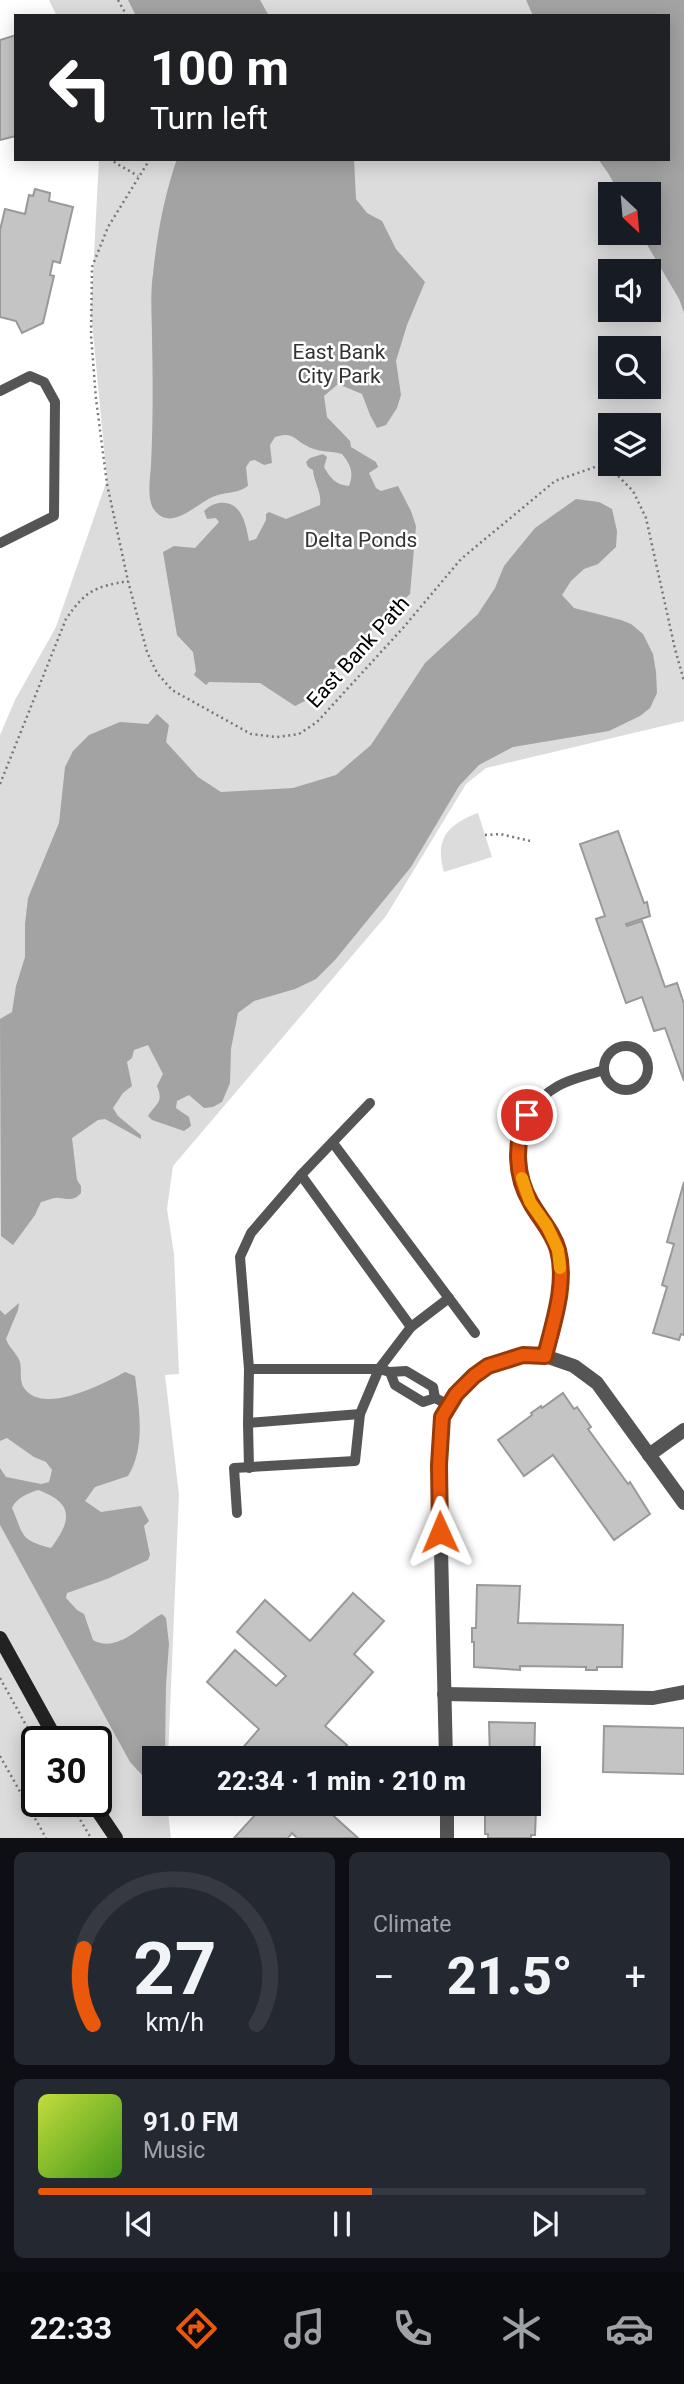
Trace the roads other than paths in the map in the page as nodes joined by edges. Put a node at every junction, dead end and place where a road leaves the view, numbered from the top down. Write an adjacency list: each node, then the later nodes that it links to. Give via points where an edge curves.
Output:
1 (0, 391): 2 (lane, via 30,376 44,382 55,402 54,516)
2 (0, 543)
3 (604, 1070): 3 (lane, via 616,1088 630,1089 642,1082 647,1067 642,1053 624,1046 610,1053); 10 (lane, via 567,1081 547,1093 527,1115 517,1145 530,1202 558,1250 561,1275)
4 (370, 1103): 5 (lane)
5 (333, 1143): 6 (lane); 7 (lane)
6 (301, 1175): 8 (lane); 12 (lane, via 251,1233 240,1257)
7 (449, 1298): 8 (lane); 9 (lane)
8 (411, 1327): 11 (lane)
9 (475, 1334)
10 (545, 1356): 15 (street, via 523,1355 488,1366); 19 (street, via 573,1366 597,1383)
11 (379, 1369): 12 (lane); 13 (lane); 16 (lane)
12 (249, 1370): 17 (lane)
13 (390, 1372): 14 (lane, via 406,1371 433,1387); 14 (lane, via 395,1385 423,1402)
14 (435, 1398): 15 (lane)
15 (449, 1405): 25 (street, via 442,1417 439,1465)
16 (360, 1414): 17 (lane); 20 (lane, via 355,1461)
17 (248, 1423): 20 (lane)
18 (684, 1430): 19 (street)
19 (649, 1455): 21 (street)
20 (249, 1468): 22 (lane, via 234,1468)
21 (684, 1503)
22 (237, 1513)
23 (0, 1638): 26 (main road)
24 (684, 1692): 25 (street, via 653,1698)
25 (444, 1694): 27 (street)
26 (49, 1726)
27 (446, 1746)
28 (447, 1816): 31 (street)
29 (102, 1817): 30 (main road)
30 (116, 1838)
31 (447, 1838)

